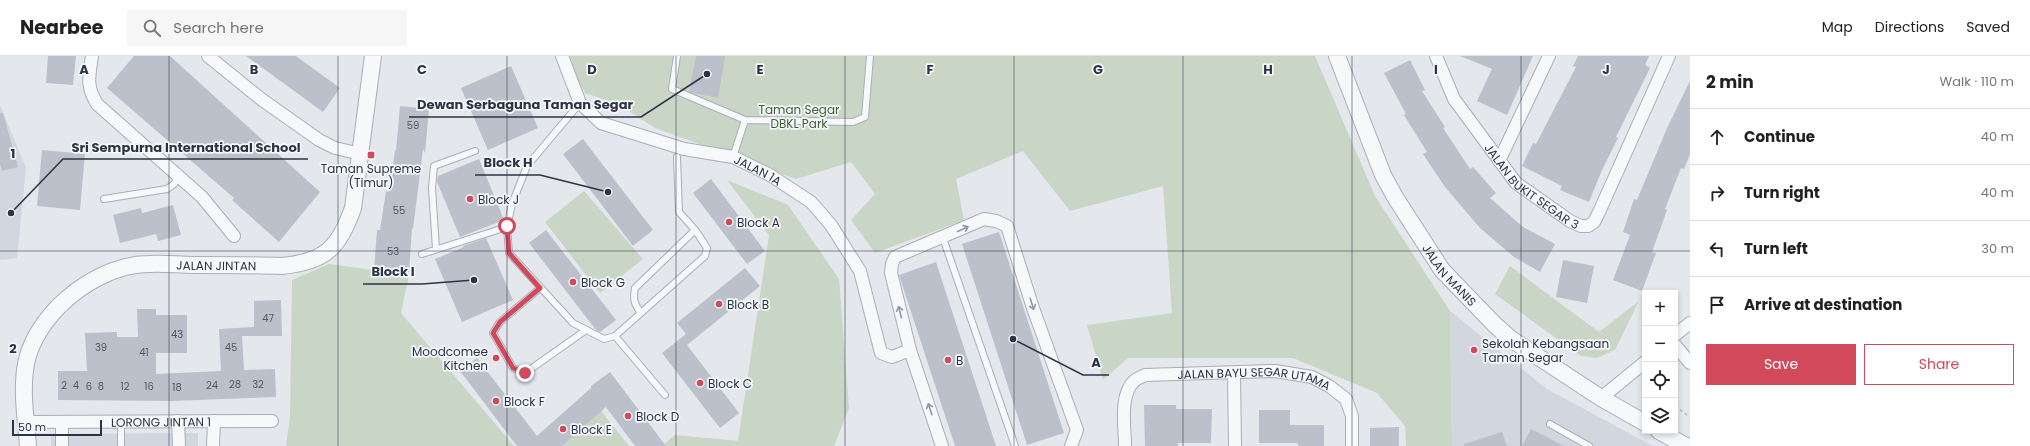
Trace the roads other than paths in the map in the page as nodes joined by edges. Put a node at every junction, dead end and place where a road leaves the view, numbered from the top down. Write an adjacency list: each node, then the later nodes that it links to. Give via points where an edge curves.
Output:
1 (92, 56): 18 (street, via 88,80 90,93 98,104)
2 (208, 56): 14 (street, via 260,99 319,140 335,148)
3 (373, 56): 14 (street, JALAN JINTAN)
4 (562, 56): 11 (street, JALAN 1A)
5 (677, 56): 12 (lane, via 672,89)
6 (870, 56): 12 (lane, via 865,117 853,122)
7 (1337, 56): 38 (street, JALAN MANIS, via 1383,175 1442,270 1511,340)
8 (1436, 56): 17 (street, JALAN BUKIT SEGAR 3, via 1454,99)
9 (1549, 56): 17 (street)
10 (1669, 56): 17 (street, JALAN BUKIT SEGAR 3, via 1594,222 1588,226 1570,221 1516,183)
11 (580, 103): 16 (street, JALAN 1A, via 601,123 684,149); 20 (lane, via 527,166 512,204)
12 (745, 120): 16 (lane)
13 (474, 151): 24 (lane, via 434,166 432,188)
14 (361, 154): 43 (street, JALAN JINTAN, via 353,208 346,229 335,245 319,258 301,264 282,266 147,263 103,274 66,299 38,332 30,349 26,366)
15 (677, 157): 21 (lane, via 679,212)
16 (733, 158): 33 (street, JALAN 1A, via 770,176 811,202 831,225 860,271 881,353 892,357)
17 (1499, 161)
18 (179, 176): 19 (lane, via 167,189); 22 (street, via 202,197)
19 (104, 199)
20 (507, 226): 24 (lane); 26 (lane, via 509,253)
21 (696, 231): 27 (lane, via 635,288 633,297); 27 (lane, via 707,248 705,256)
22 (234, 236)
23 (943, 238): 33 (street, one-way to 23, via 891,273 892,264 895,257); 54 (lane); 55 (street, one-way to 55, via 984,219 1007,226 1033,308 1077,430)
24 (436, 249): 25 (lane)
25 (422, 254)
26 (540, 288): 29 (lane, via 572,323); 29 (lane, via 500,322 493,333 513,368 525,373)
27 (641, 313): 31 (lane)
28 (1690, 323): 30 (street)
29 (586, 330): 31 (lane, via 604,339)
30 (1678, 333)
31 (615, 336): 37 (lane)
32 (1678, 349): 34 (street)
33 (910, 350): 53 (street, one-way to 33)
34 (1690, 363)
35 (1642, 364): 38 (street)
36 (1234, 373): 56 (street, JALAN BAYU SEGAR UTAMA, via 1146,375 1134,380 1125,402); 57 (street); 58 (street, JALAN BAYU SEGAR UTAMA, via 1275,371 1312,378 1329,386 1346,399 1352,416)
37 (665, 395)
38 (1601, 398): 42 (street, JALAN MANIS)
39 (178, 421): 40 (street, LORONG JINTAN 1); 45 (street, LORONG JINTAN 1); 51 (street)
40 (214, 421): 41 (street, LORONG JINTAN 1); 52 (street)
41 (272, 421)
42 (1642, 421)
43 (26, 422): 44 (street, LORONG JINTAN 1); 48 (street, JALAN JINTAN)
44 (62, 422): 45 (street, LORONG JINTAN 1); 49 (street)
45 (121, 422): 50 (lane)
46 (1550, 424): 59 (lane)
47 (1664, 434): 60 (street)
48 (28, 446)
49 (62, 446)
50 (120, 446)
51 (179, 446)
52 (213, 446)
53 (942, 446)
54 (1015, 446)
55 (1071, 446)
56 (1125, 446)
57 (1236, 446)
58 (1352, 446)
59 (1588, 446)
60 (1686, 446)

